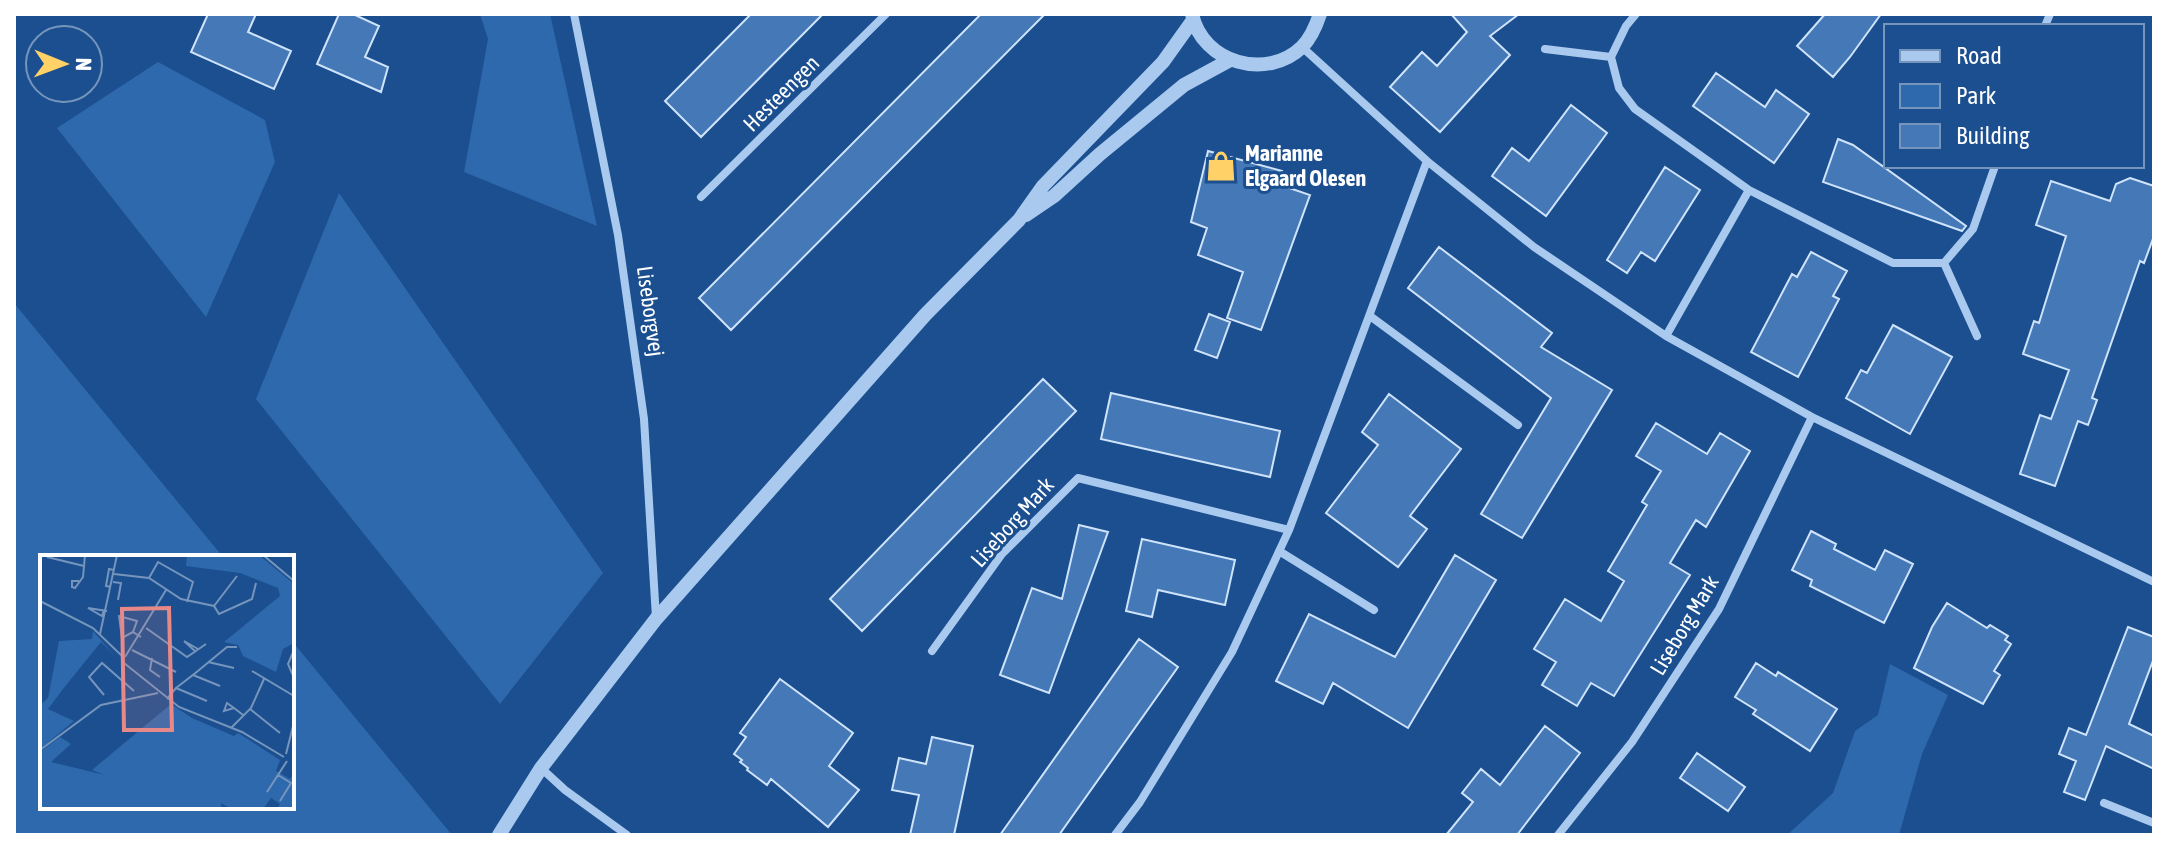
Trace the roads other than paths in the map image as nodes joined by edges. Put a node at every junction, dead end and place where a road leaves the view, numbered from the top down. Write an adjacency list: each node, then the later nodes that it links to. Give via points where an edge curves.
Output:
1 (574, 14): 25 (street, Liseborgvej, via 618,235 642,404)
2 (886, 14): 13 (street, Hesteengen)
3 (1320, 14): 6 (street)
4 (1636, 14): 8 (street)
5 (1193, 17): 9 (street, via 1201,37); 14 (street, via 1163,62 1043,186)
6 (1302, 47): 9 (street, via 1268,64); 10 (street)
7 (1545, 49): 8 (street)
8 (1611, 57): 12 (street, via 1619,88 1635,109)
9 (1230, 60): 14 (street, via 1184,85)
10 (1427, 161): 16 (street); 17 (street, via 1534,247)
11 (1994, 168): 15 (street, via 1973,229)
12 (1749, 190): 15 (street, via 1893,263); 17 (street)
13 (701, 197)
14 (1019, 220): 25 (street, via 925,315)
15 (1944, 263): 18 (street)
16 (1370, 316): 20 (street); 21 (street)
17 (1666, 336): 19 (street)
18 (1977, 336)
19 (1812, 417): 23 (street); 33 (street, Liseborg Mark, via 1719,609 1632,742)
20 (1518, 425)
21 (1289, 530): 22 (street); 26 (street, Liseborg Mark, via 1078,478 1002,554)
22 (1279, 551): 24 (street); 32 (street, via 1232,652)
23 (2154, 582)
24 (1374, 610)
25 (656, 619): 27 (street)
26 (932, 651)
27 (541, 768): 30 (street); 31 (street)
28 (2104, 803): 29 (street)
29 (2154, 823)
30 (499, 835)
31 (627, 835)
32 (1115, 835)
33 (1558, 835)

